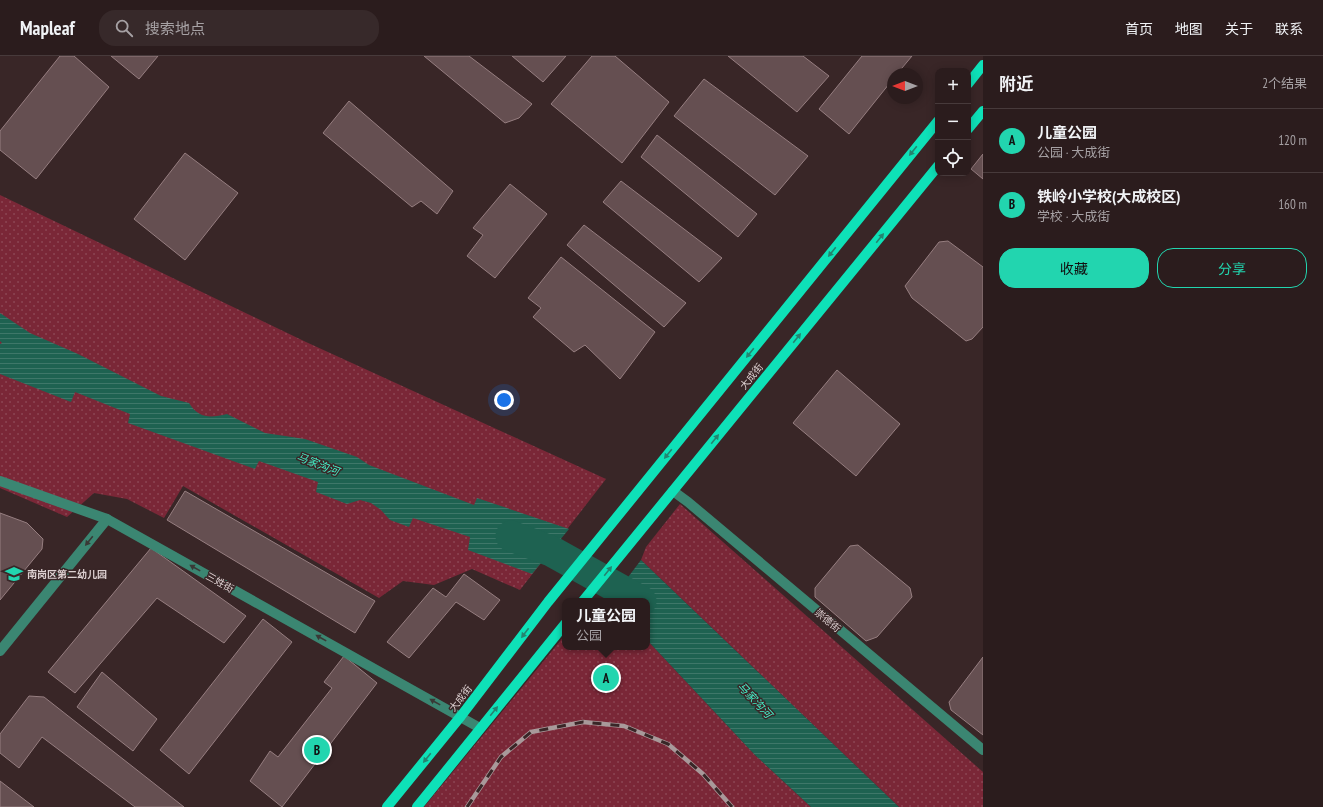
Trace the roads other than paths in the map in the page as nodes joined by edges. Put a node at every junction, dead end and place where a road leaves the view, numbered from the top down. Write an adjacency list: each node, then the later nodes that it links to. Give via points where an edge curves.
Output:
1 (983, 66): 2 (main road)
2 (971, 80)
3 (983, 111): 5 (main road)
4 (935, 125): 13 (main road, 大成街, one-way to 13, via 548,602)
5 (971, 125)
6 (935, 170): 8 (main road, 大成街, one-way to 6)
7 (0, 481): 9 (street, 三姓街)
8 (673, 491): 10 (main road, 大成街, one-way to 8); 15 (street, 崇德街)
9 (107, 519): 12 (street, one-way to 12); 13 (street, 三姓街, one-way to 9)
10 (585, 598)
11 (562, 628): 14 (main road, one-way to 11)
12 (0, 651)
13 (461, 716): 14 (street, 三姓街); 16 (main road, 大成街, one-way to 16)
14 (480, 728): 17 (main road)
15 (983, 750)
16 (387, 807)
17 (417, 807)

